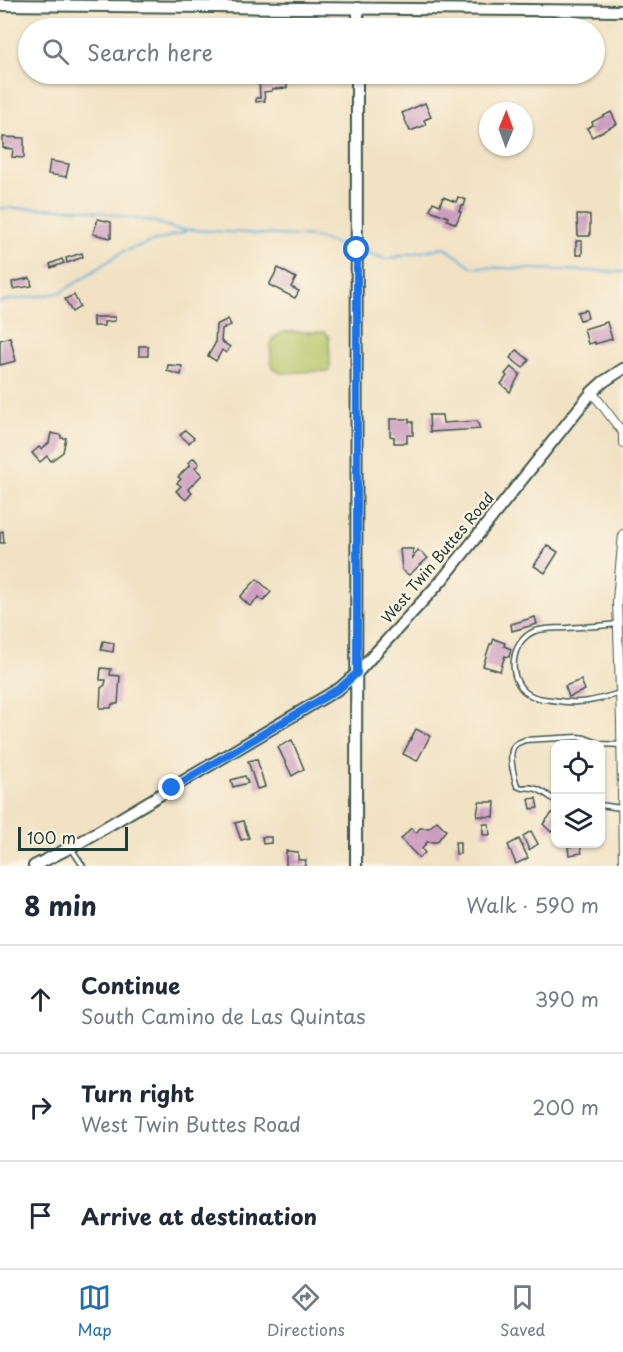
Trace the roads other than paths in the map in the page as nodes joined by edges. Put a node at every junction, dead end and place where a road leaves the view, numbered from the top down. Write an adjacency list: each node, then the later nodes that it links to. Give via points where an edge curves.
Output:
1 (0, 5): 2 (street)
2 (358, 8): 3 (street); 4 (street)
3 (623, 11)
4 (358, 18)
5 (357, 84): 11 (street)
6 (623, 369): 7 (street, West Twin Buttes Road)
7 (592, 392): 8 (street, via 623,433); 11 (street, West Twin Buttes Road, via 442,580)
8 (623, 442)
9 (623, 534): 10 (street)
10 (618, 624): 12 (street); 12 (lane, via 532,632 519,646 513,667 519,685 540,699 581,703)
11 (357, 673): 17 (street, West Twin Buttes Road, via 340,688); 20 (street)
12 (620, 693): 13 (street)
13 (621, 745): 14 (lane, via 578,737 517,743 513,748 512,771 518,786 536,788); 16 (street)
14 (551, 798)
15 (605, 806): 16 (lane)
16 (622, 808): 21 (street)
17 (71, 847): 18 (street, West Twin Buttes Road); 19 (lane)
18 (34, 866)
19 (83, 866)
20 (356, 866)
21 (623, 866)

